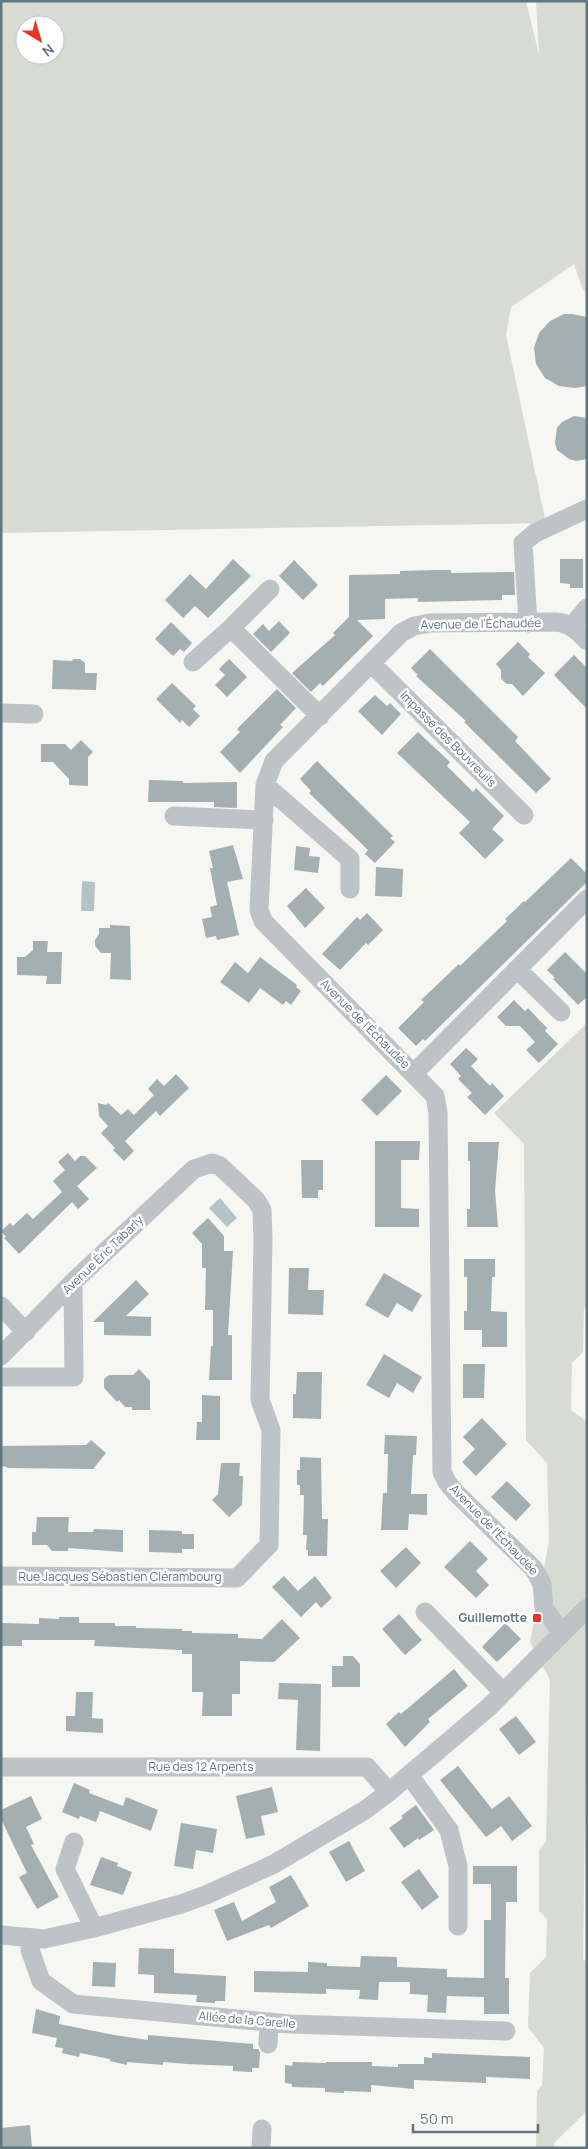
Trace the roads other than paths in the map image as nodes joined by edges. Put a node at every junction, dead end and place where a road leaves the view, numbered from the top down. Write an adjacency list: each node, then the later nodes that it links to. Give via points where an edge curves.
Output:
1 (587, 509): 4 (street, via 535,533 522,543)
2 (270, 589): 6 (street)
3 (587, 608): 5 (street)
4 (528, 623): 5 (street, Avenue de l'Échaudée); 9 (street, Avenue de l'Échaudée, via 430,623 414,626 401,634)
5 (572, 626): 7 (street)
6 (231, 628): 8 (street); 12 (street)
7 (587, 640)
8 (193, 662)
9 (372, 664): 12 (street, Avenue de l'Échaudée); 14 (street, Impasse des Bouvreuils)
10 (1, 713): 11 (street)
11 (34, 714)
12 (320, 716): 13 (street, Avenue de l'Échaudée, via 274,761)
13 (265, 785): 16 (street, Avenue de l'Échaudée); 17 (street, via 350,859)
14 (524, 815)
15 (174, 816): 16 (street)
16 (264, 820): 21 (street, Avenue de l'Échaudée, via 259,910 263,921)
17 (350, 889)
18 (587, 899): 19 (street)
19 (517, 969): 20 (street); 21 (street)
20 (561, 1012)
21 (414, 1073): 31 (street, Avenue de l'Échaudée, via 435,1096 438,1113 442,1472 456,1492 534,1569 542,1584 544,1608)
22 (212, 1163): 23 (street, Avenue Éric Tabarly, via 194,1169); 28 (street, Rue Jacques Sébastien Clérambourg, via 220,1166 256,1200 262,1210 260,1400 271,1430 269,1545 237,1578)
23 (73, 1282): 25 (street, Avenue Éric Tabarly); 27 (street, via 74,1377)
24 (1, 1306): 25 (street)
25 (26, 1332): 26 (street, Avenue Éric Tabarly)
26 (1, 1356)
27 (1, 1377)
28 (1, 1576)
29 (587, 1608): 31 (street)
30 (425, 1612): 32 (street)
31 (562, 1632): 32 (street)
32 (504, 1692): 34 (street)
33 (1, 1767): 35 (street, Rue des 12 Arpents, via 367,1767)
34 (409, 1775): 35 (street); 37 (street, via 450,1830 458,1866)
35 (389, 1792): 38 (street, via 320,1838 245,1878 181,1904)
36 (74, 1842): 38 (street, via 65,1869)
37 (458, 1926)
38 (94, 1928): 40 (street, via 44,1940)
39 (1, 1935): 40 (street)
40 (30, 1938): 41 (street, Allée de la Carelle, via 30,1950 41,1981 73,2004)
41 (269, 2022): 42 (street, Allée de la Carelle); 43 (street)
42 (506, 2031)
43 (268, 2044)

